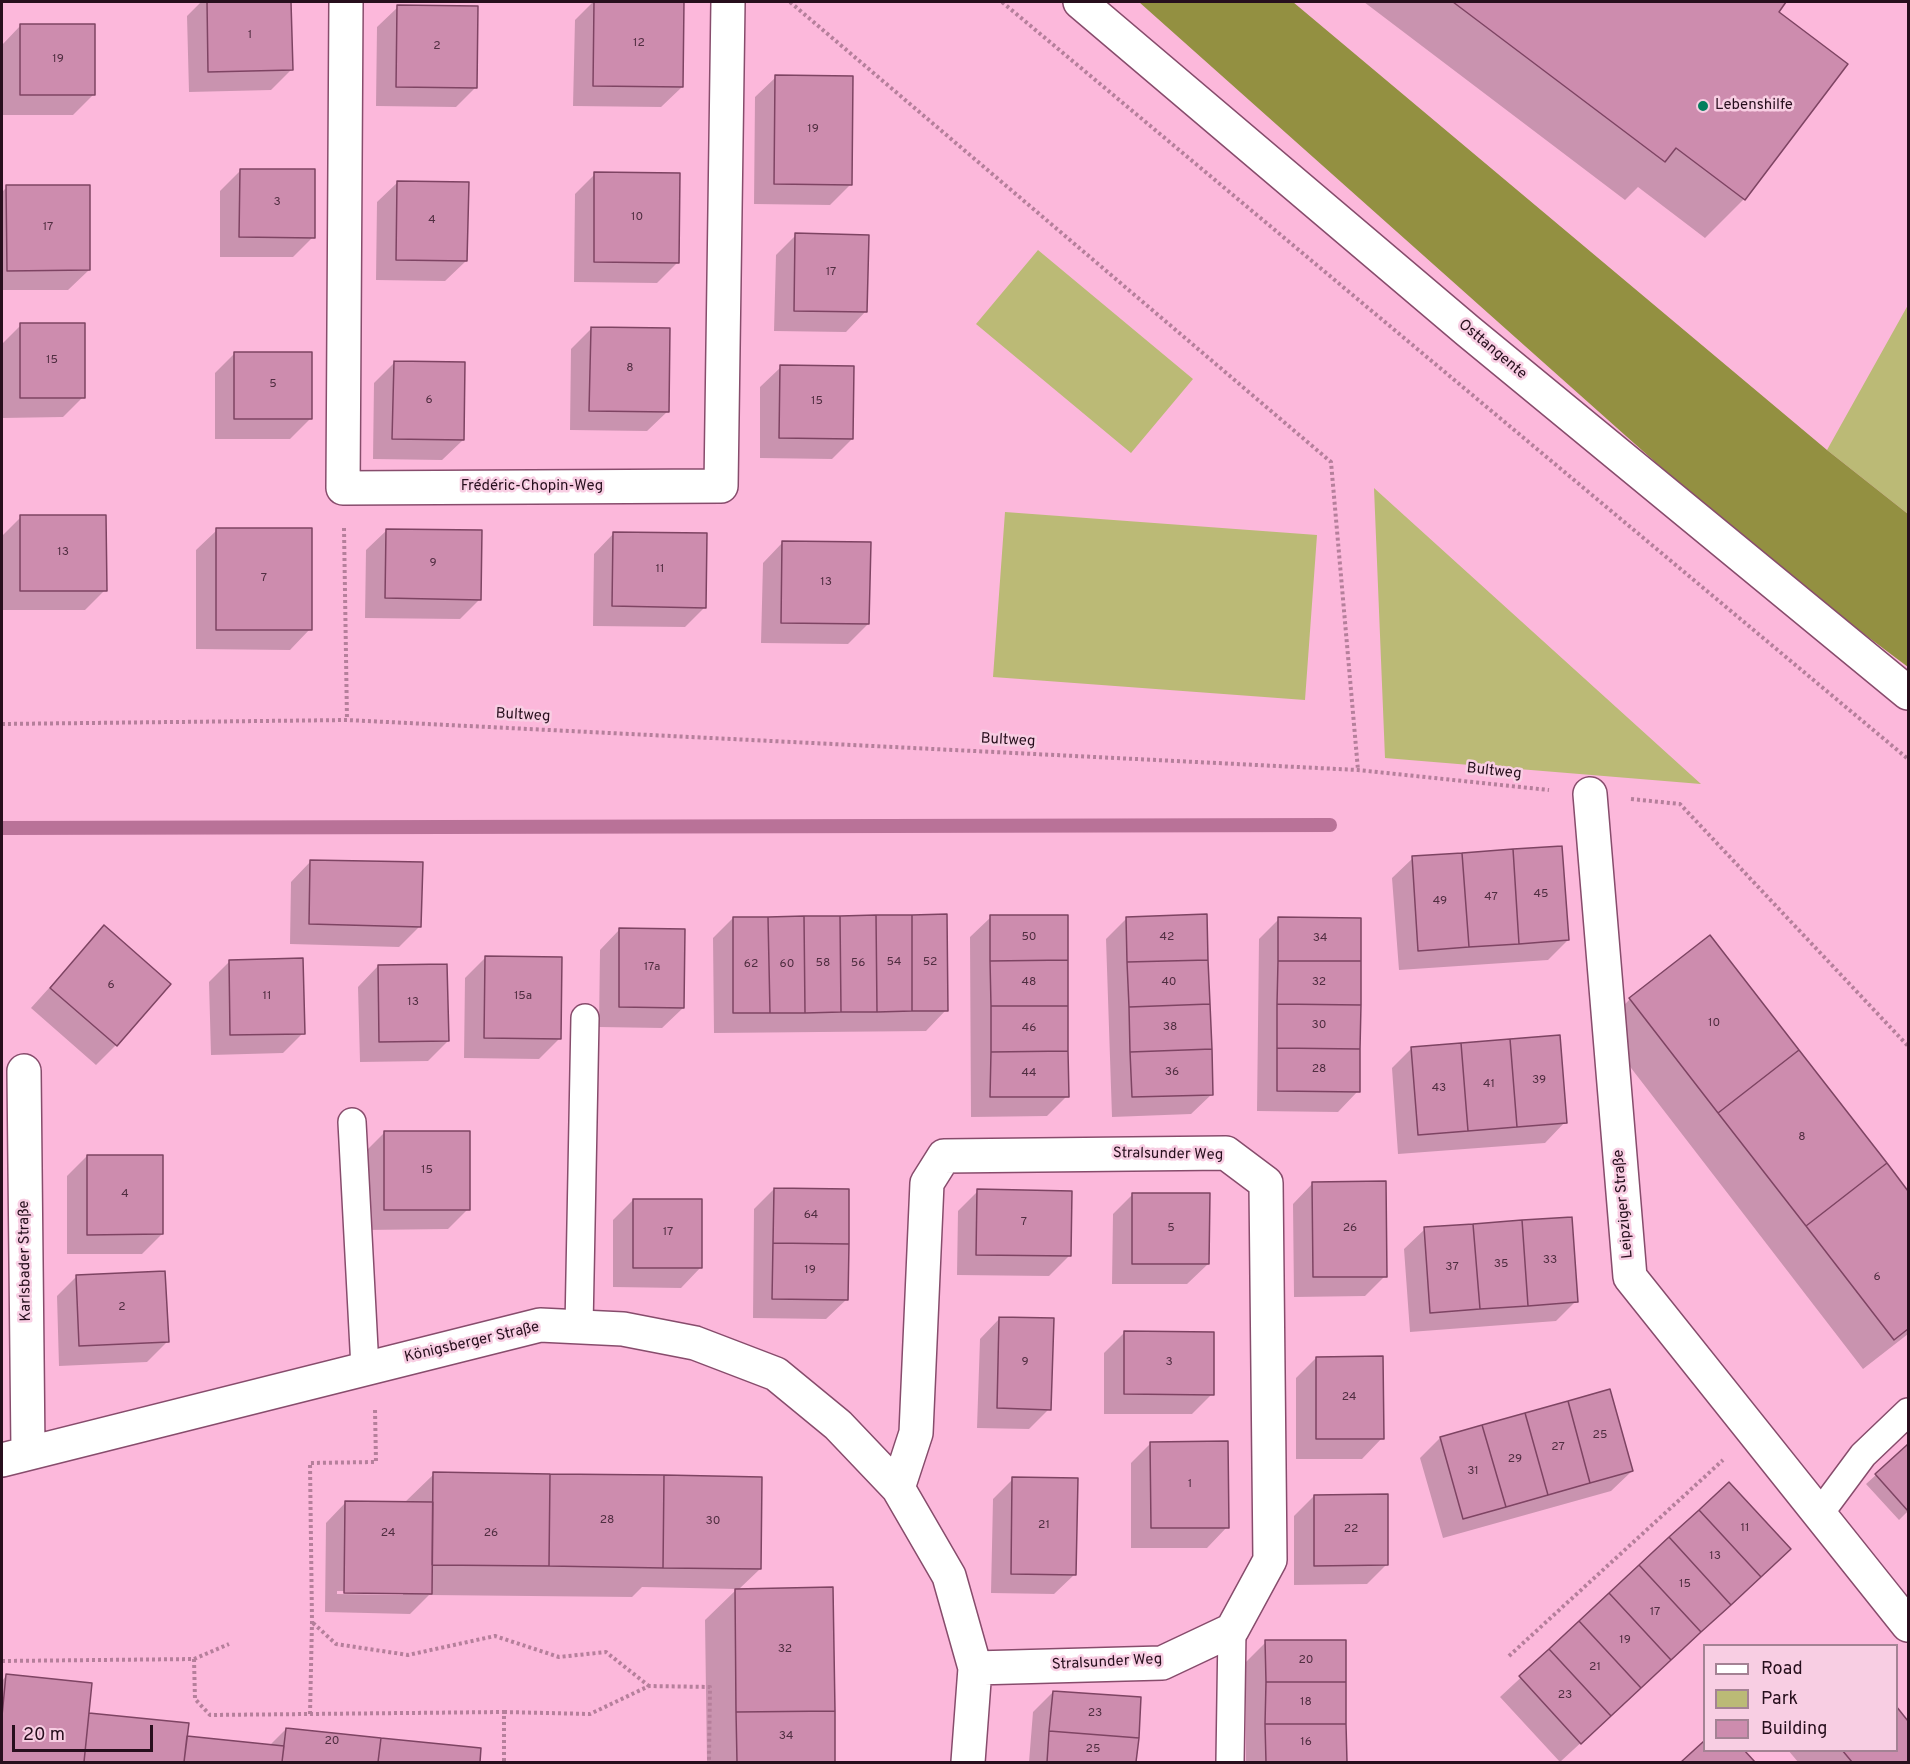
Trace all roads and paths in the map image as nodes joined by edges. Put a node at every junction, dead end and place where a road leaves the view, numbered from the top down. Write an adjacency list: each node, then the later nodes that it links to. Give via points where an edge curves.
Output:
1 (346, 2): 6 (street)
2 (728, 2): 6 (street, Frédéric-Chopin-Weg, via 721,486)
3 (790, 2): 11 (path, via 1331,462)
4 (1002, 2): 10 (path)
5 (1080, 2): 7 (street, Osttangente, via 1478,339)
6 (344, 488): 8 (path)
7 (1908, 693)
8 (346, 720): 9 (path, Bultweg); 11 (path, Bultweg)
9 (2, 724)
10 (1908, 759)
11 (1358, 771): 12 (path, Bultweg)
12 (1590, 794): 14 (path, Bultweg, via 1680,804); 20 (street, Leipziger Straße, via 1630,1277)
13 (585, 1018): 17 (lane)
14 (1908, 1046)
15 (24, 1071): 21 (street, Karlsbader Straße)
16 (352, 1122): 18 (lane)
17 (579, 1327): 18 (street, Königsberger Straße, via 540,1325); 22 (street, Königsberger Straße, via 623,1329 695,1343 776,1374 838,1425)
18 (370, 1367): 21 (street, Königsberger Straße); 24 (path, via 376,1462 310,1463)
19 (1908, 1412): 23 (lane, via 1863,1455)
20 (1754, 1431): 23 (street, Leipziger Straße); 28 (path)
21 (15, 1456)
22 (898, 1488): 26 (street, Stralsunder Weg, via 916,1432 927,1183 944,1156 1226,1153 1266,1183 1269,1560); 31 (street, Königsberger Straße, via 949,1576)
23 (1820, 1513): 25 (street, Leipziger Straße)
24 (312, 1622): 32 (path, via 336,1644 408,1656 495,1636 559,1657 606,1652); 34 (path)
25 (1908, 1625)
26 (1232, 1630): 31 (street, Stralsunder Weg, via 1162,1663); 38 (lane, Stralsunder Weg)
27 (229, 1644): 29 (path)
28 (1509, 1656)
29 (194, 1659): 30 (path); 34 (path, via 195,1699 210,1715)
30 (2, 1661)
31 (975, 1668): 37 (street, Königsberger Straße)
32 (649, 1686): 33 (path, via 591,1714); 36 (path, via 710,1687)
33 (504, 1712): 34 (path); 35 (path)
34 (310, 1714)
35 (504, 1762)
36 (709, 1762)
37 (968, 1762)
38 (1230, 1762)

